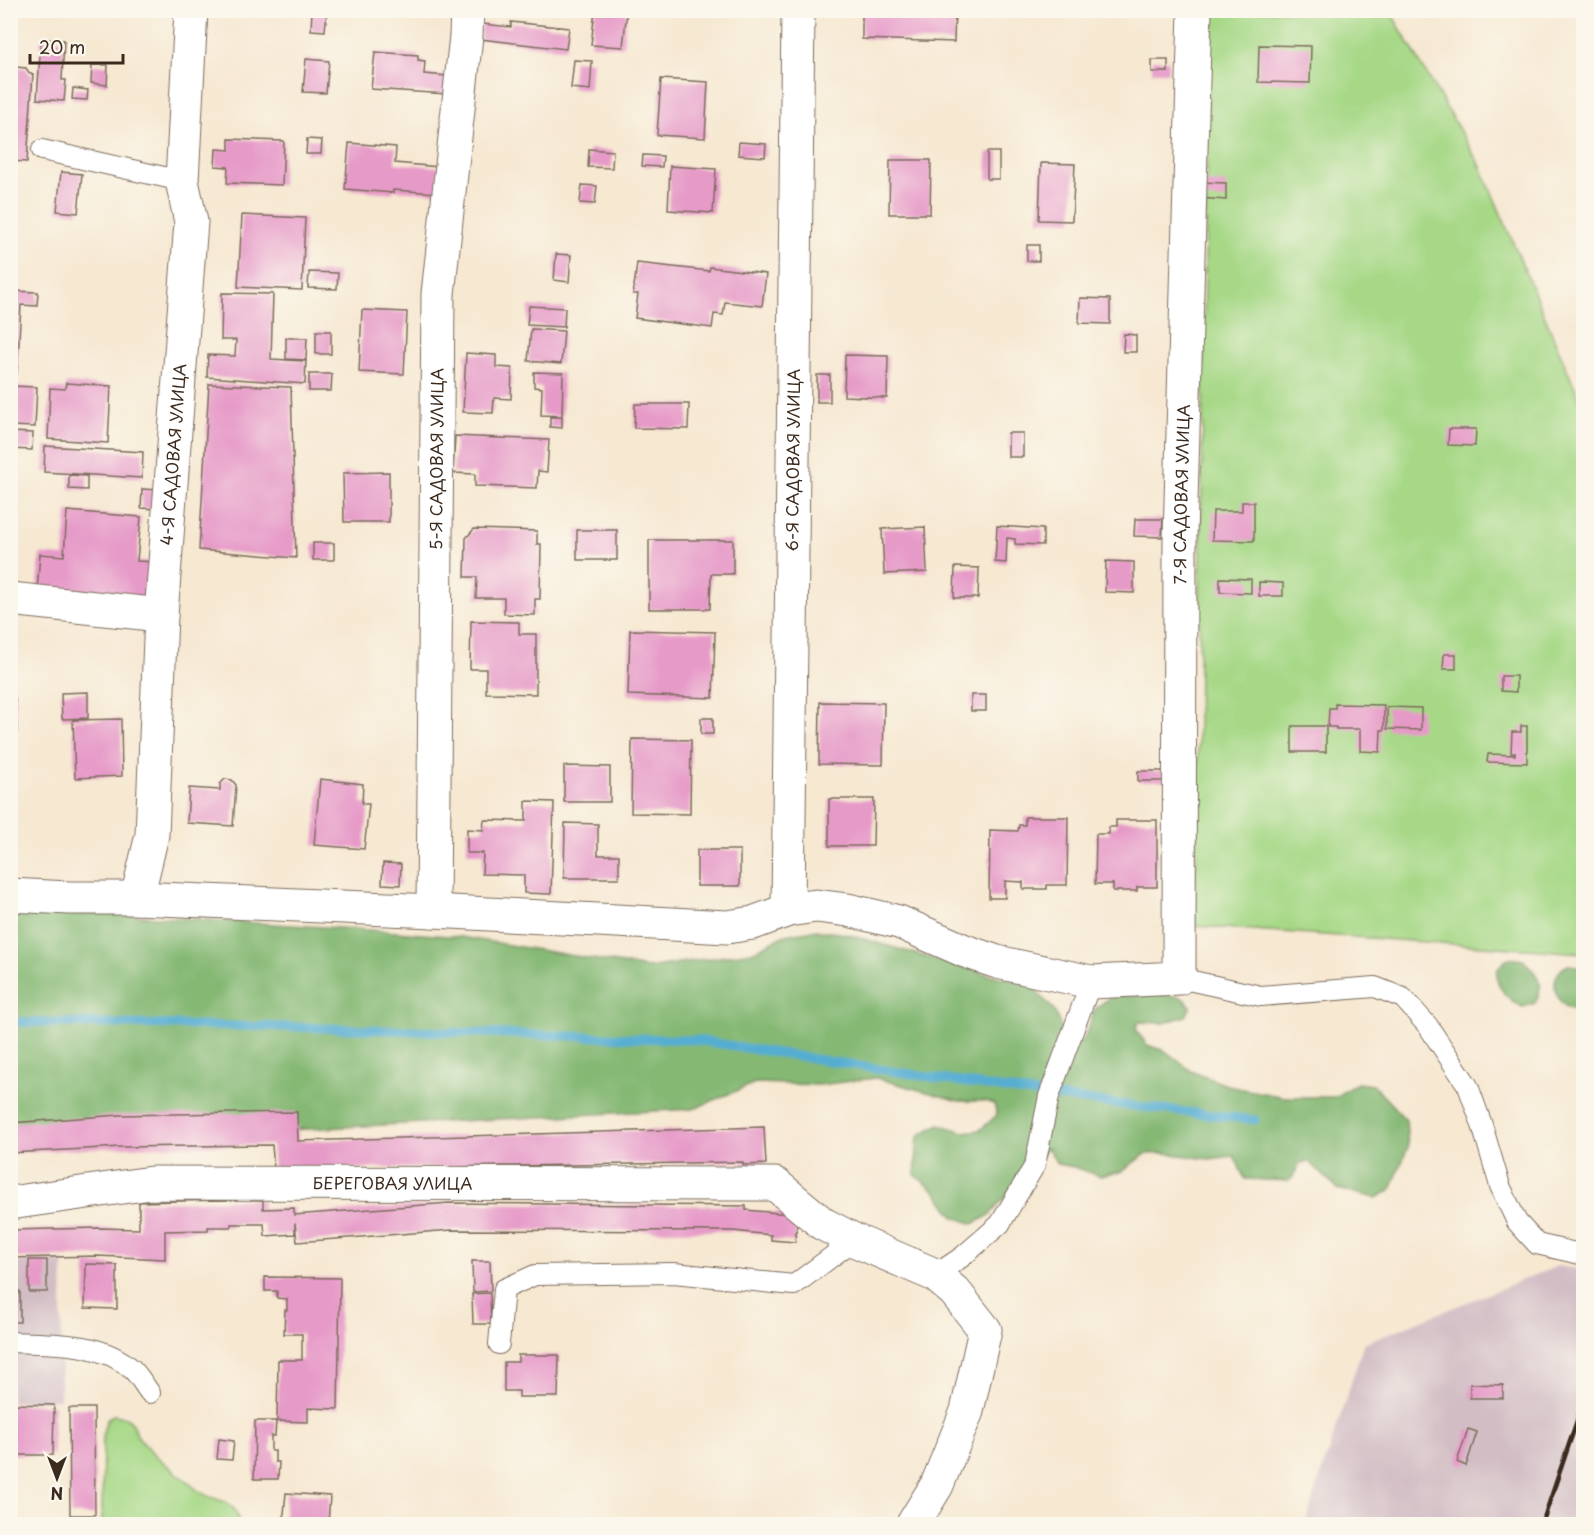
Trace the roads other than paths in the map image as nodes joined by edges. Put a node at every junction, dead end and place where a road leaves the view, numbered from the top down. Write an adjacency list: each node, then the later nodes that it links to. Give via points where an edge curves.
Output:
1 (191, 10): 6 (street, 4-Я САДОВАЯ УЛИЦА)
2 (467, 10): 12 (street, 5-Я САДОВАЯ УЛИЦА, via 438,294)
3 (798, 10): 11 (street, 6-Я САДОВАЯ УЛИЦА)
4 (1195, 10): 13 (street, 7-Я САДОВАЯ УЛИЦА, via 1180,537)
5 (42, 150): 6 (lane)
6 (182, 181): 8 (street, 4-Я САДОВАЯ УЛИЦА, via 191,222)
7 (10, 599): 8 (street)
8 (162, 615): 10 (street, 4-Я САДОВАЯ УЛИЦА, via 152,835)
9 (10, 896): 10 (street)
10 (137, 898): 12 (street)
11 (788, 910): 12 (street, via 753,923 727,927); 14 (street, via 816,906 848,910 898,922 997,962)
12 (434, 911)
13 (1179, 978): 14 (street); 17 (lane, via 1261,996 1375,987 1403,998 1428,1026 1468,1086 1500,1186 1517,1222 1537,1244)
14 (1091, 982): 18 (lane, via 1049,1096 1035,1165 1000,1224)
15 (10, 1203): 16 (street, БЕРЕГОВАЯ УЛИЦА, via 151,1183 775,1184 823,1224)
16 (854, 1240): 18 (street); 20 (lane, via 794,1285 674,1273 535,1275 504,1289)
17 (1584, 1255)
18 (935, 1275): 22 (street, via 985,1330 967,1411 937,1485)
19 (10, 1342): 21 (lane, via 72,1345 108,1353 133,1370)
20 (499, 1344)
21 (150, 1393)
22 (913, 1524)

